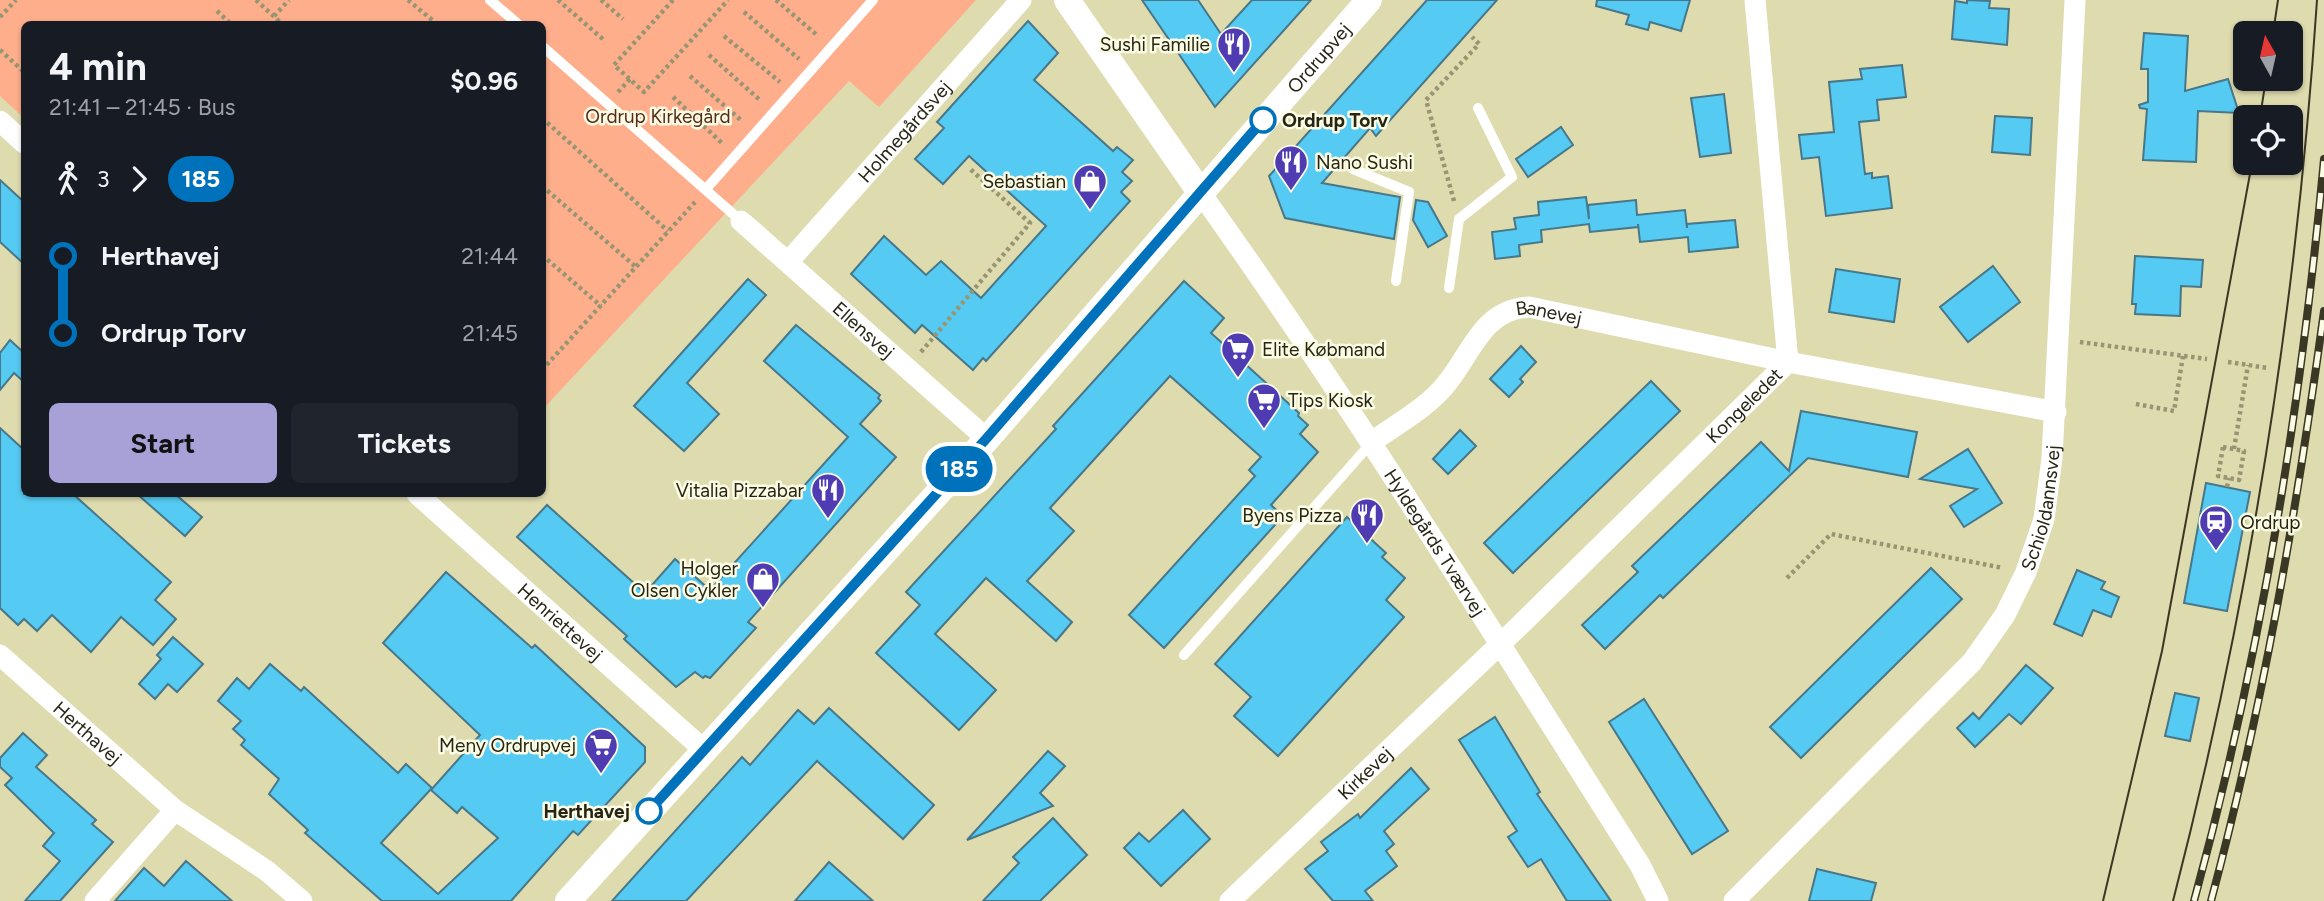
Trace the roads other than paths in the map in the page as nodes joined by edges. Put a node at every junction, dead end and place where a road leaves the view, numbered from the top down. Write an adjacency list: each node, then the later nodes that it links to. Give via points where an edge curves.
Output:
1 (490, 0): 8 (lane)
2 (873, 0): 14 (lane)
3 (1021, 0): 17 (street, Holmegårdsvej)
4 (1066, 0): 15 (street)
5 (1370, 0): 15 (street, Ordrupvej)
6 (1755, 0): 20 (street, Kongeledet)
7 (2076, 0): 21 (street, Schioldannsvej)
8 (514, 21)
9 (546, 50): 14 (lane)
10 (1478, 108): 19 (lane, via 1512,177 1459,219)
11 (0, 121): 12 (street)
12 (21, 140)
13 (1353, 169): 18 (lane, via 1409,192)
14 (706, 190): 16 (lane)
15 (1200, 192): 22 (street, Ordrupvej); 23 (street, Hyldegårds Tværvej)
16 (741, 221): 17 (street, Ellensvej)
17 (788, 262): 22 (street, Ellensvej)
18 (1396, 281)
19 (1449, 288)
20 (1788, 362): 21 (street, Banevej); 23 (street, Banevej, via 1529,307 1515,308 1490,321 1443,388); 25 (street, Kongeledet)
21 (2056, 412): 35 (street, Schioldannsvej, via 2044,519 2005,615 1972,662)
22 (986, 439): 28 (street, Ordrupvej)
23 (1372, 442): 25 (street, Hyldegårds Tværvej); 27 (lane, Banevej)
24 (420, 497): 28 (street, Henriettevej)
25 (1499, 645): 33 (street, Kirkevej); 34 (street, Hyldegårds Tværvej, via 1640,865)
26 (0, 655): 29 (street, Herthavej)
27 (1184, 655)
28 (704, 750): 32 (street, Ordrupvej)
29 (175, 810): 30 (street); 31 (street, Herthavej, via 267,871)
30 (95, 901)
31 (302, 901)
32 (568, 901)
33 (1230, 901)
34 (1658, 901)
35 (1734, 901)

